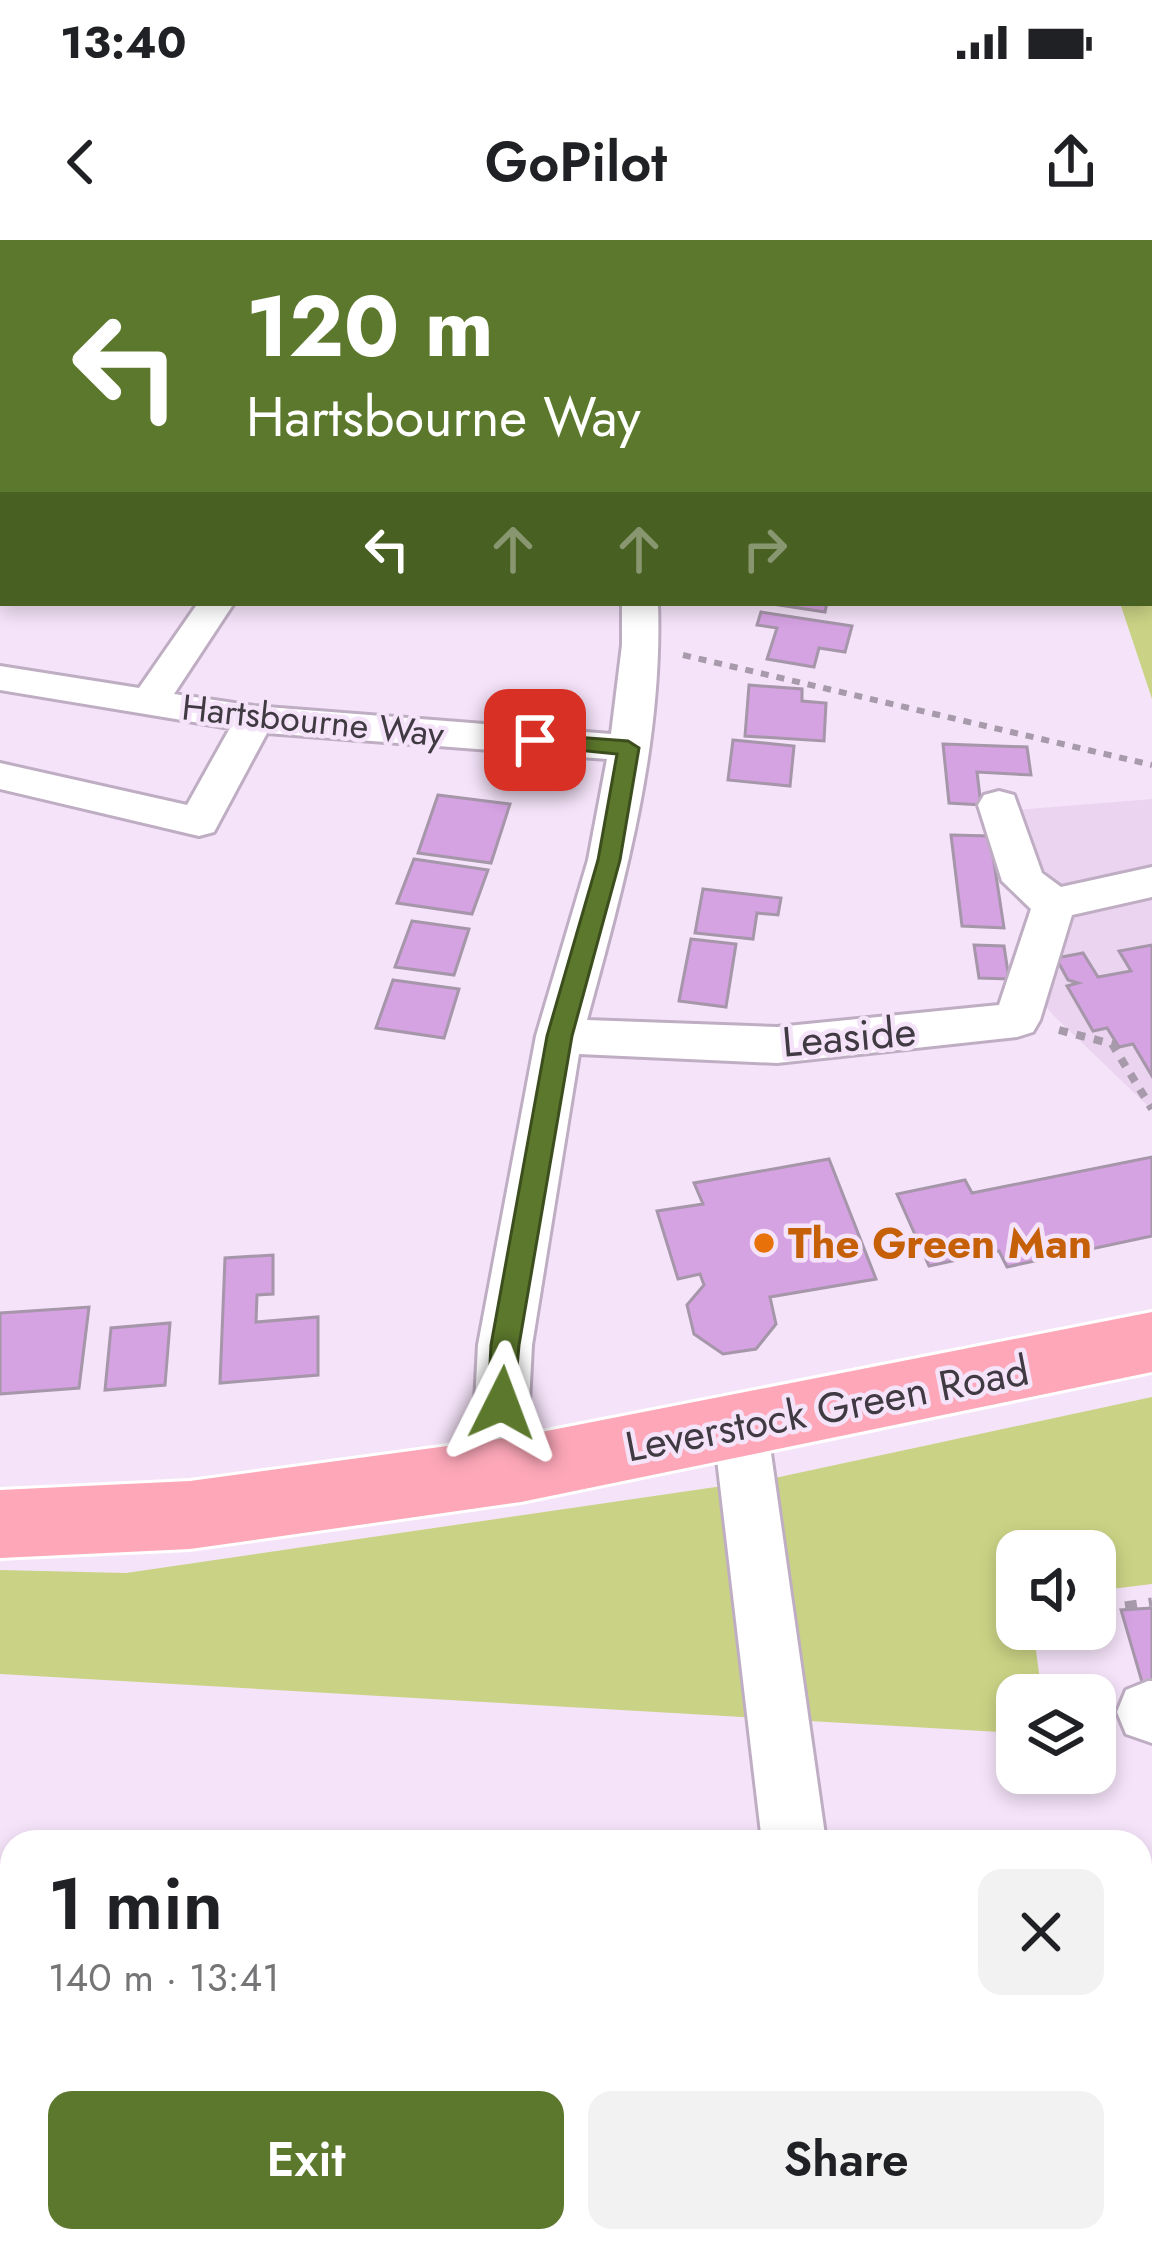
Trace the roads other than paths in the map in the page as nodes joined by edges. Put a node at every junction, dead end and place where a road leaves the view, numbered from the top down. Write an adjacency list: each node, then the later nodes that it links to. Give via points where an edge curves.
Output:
1 (214, 606): 4 (street)
2 (640, 624): 6 (street)
3 (0, 678): 4 (street, Hartsbourne Way)
4 (148, 703): 5 (street, Hartsbourne Way)
5 (254, 718): 6 (street, Hartsbourne Way); 7 (street, via 199,822)
6 (628, 748): 11 (street, via 609,860)
7 (0, 776)
8 (999, 805): 10 (street, via 1023,881)
9 (1152, 882): 10 (street)
10 (1054, 904): 11 (street, Leaside, via 1017,1020 777,1045)
11 (560, 1036): 14 (street, via 505,1345 502,1403)
12 (1152, 1342): 13 (main road, Leverstock Green Road)
13 (740, 1425): 14 (main road, Leverstock Green Road); 16 (street)
14 (520, 1469): 15 (main road, Leverstock Green Road, via 190,1515)
15 (0, 1524)
16 (792, 1830)

